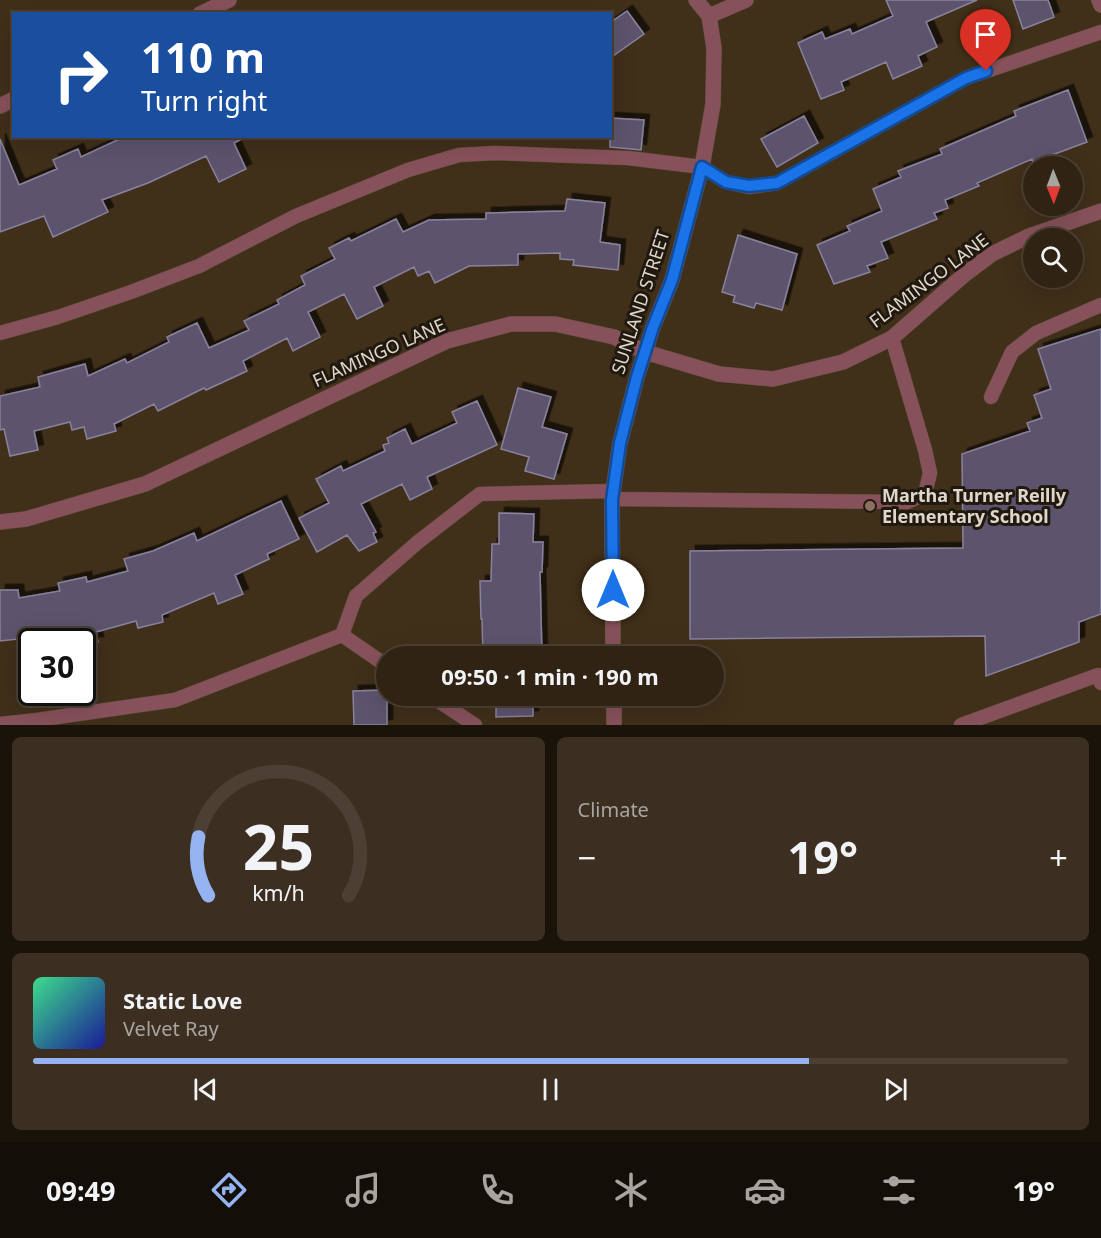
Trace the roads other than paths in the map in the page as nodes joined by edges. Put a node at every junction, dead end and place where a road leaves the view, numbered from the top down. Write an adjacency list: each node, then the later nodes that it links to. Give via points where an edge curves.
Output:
1 (229, 0): 6 (street)
2 (696, 0): 7 (street)
3 (746, 0): 7 (street)
4 (1099, 0): 5 (street)
5 (1101, 5)
6 (204, 12)
7 (710, 16): 9 (street, SUNLAND STREET, via 713,104)
8 (1101, 32): 9 (lane, via 966,78 777,183 749,186 726,182)
9 (702, 167): 12 (lane, via 628,158 459,155 408,170 296,216 199,266 69,313); 14 (street, SUNLAND STREET, via 672,280)
10 (1101, 212): 13 (street, FLAMINGO LANE, via 1029,236 992,254)
11 (1101, 305): 15 (lane, via 1036,333 1012,352)
12 (0, 333)
13 (892, 338): 14 (street, FLAMINGO LANE, via 843,362 773,379 719,374); 16 (lane, via 930,473 925,494 907,502)
14 (645, 352): 16 (street, SUNLAND STREET, via 620,443); 17 (street, FLAMINGO LANE, via 614,337 555,324 512,324 447,341 145,484 26,519)
15 (991, 397)
16 (612, 495): 18 (lane, via 480,494 356,596); 19 (street, SUNLAND STREET)
17 (0, 522)
18 (342, 635): 20 (lane); 24 (lane, via 176,700)
19 (613, 646)
20 (376, 658)
21 (1101, 683): 27 (lane, via 1098,675)
22 (446, 706): 25 (lane)
23 (614, 706): 26 (street)
24 (0, 724)
25 (475, 725)
26 (614, 725)
27 (961, 725)

